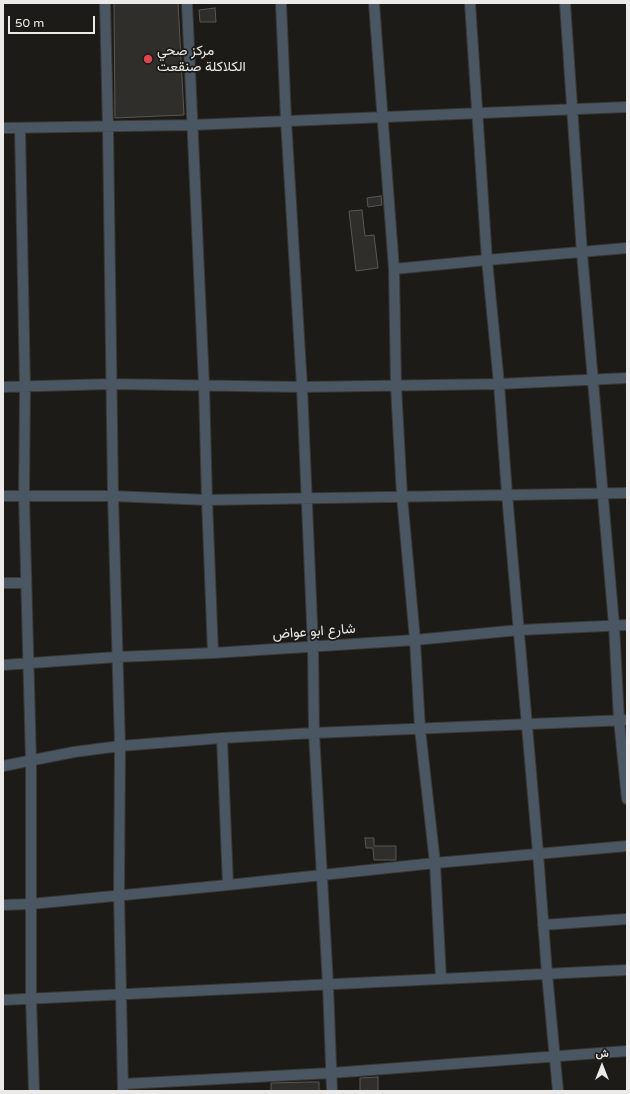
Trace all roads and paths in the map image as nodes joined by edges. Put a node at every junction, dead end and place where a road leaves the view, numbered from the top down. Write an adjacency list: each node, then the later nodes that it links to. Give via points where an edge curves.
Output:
1 (105, 3): 13 (street)
2 (187, 3): 12 (street)
3 (281, 3): 11 (street)
4 (374, 3): 10 (street)
5 (470, 3): 9 (street)
6 (565, 3): 8 (street)
7 (627, 107): 8 (street)
8 (572, 109): 9 (street); 17 (street)
9 (477, 113): 10 (street); 18 (street)
10 (382, 116): 11 (street); 19 (street)
11 (286, 120): 12 (street); 28 (street)
12 (192, 125): 13 (street); 24 (street)
13 (108, 127): 15 (street); 22 (street)
14 (3, 128): 15 (street)
15 (20, 128): 27 (street)
16 (627, 248): 17 (street)
17 (582, 253): 18 (street); 21 (street)
18 (487, 260): 19 (street); 23 (street)
19 (394, 269): 25 (street)
20 (627, 378): 21 (street)
21 (593, 379): 23 (street); 30 (street)
22 (111, 384): 24 (street); 27 (street); 34 (street)
23 (499, 384): 25 (street); 31 (street)
24 (204, 385): 28 (street); 37 (street)
25 (396, 386): 28 (street); 35 (street)
26 (3, 387): 27 (street)
27 (25, 387): 33 (street)
28 (302, 387): 36 (street)
29 (627, 492): 30 (street)
30 (602, 493): 31 (street); 40 (street)
31 (507, 494): 35 (street); 42 (street)
32 (3, 496): 33 (street)
33 (24, 496): 34 (street); 38 (street)
34 (113, 496): 37 (street); 46 (street)
35 (402, 496): 36 (street); 43 (street)
36 (307, 499): 37 (street); 44 (street)
37 (207, 500): 45 (street)
38 (26, 583): 39 (street); 47 (street)
39 (3, 584)
40 (614, 625): 41 (street, شارع ابو عواض); 42 (street, شارع ابو عواض); 49 (street)
41 (627, 625)
42 (519, 630): 43 (street, شارع ابو عواض); 50 (street)
43 (415, 640): 44 (street, شارع ابو عواض); 51 (street)
44 (313, 646): 45 (street, شارع ابو عواض); 52 (street)
45 (213, 653): 46 (street, شارع ابو عواض)
46 (117, 657): 47 (street, شارع ابو عواض); 54 (street)
47 (29, 663): 48 (street, شارع ابو عواض); 55 (street)
48 (3, 665)
49 (623, 720): 50 (street); 57 (street)
50 (527, 723): 51 (street); 59 (street)
51 (420, 729): 52 (street); 60 (street)
52 (314, 732): 53 (street); 61 (street)
53 (222, 738): 54 (street); 62 (street)
54 (120, 746): 55 (street); 63 (street)
55 (31, 761): 56 (street); 64 (street)
56 (3, 766)
57 (627, 799)
58 (627, 846): 59 (street)
59 (538, 853): 60 (street); 67 (street)
60 (435, 863): 61 (street); 70 (street)
61 (322, 874): 62 (street); 71 (street)
62 (228, 885): 63 (street)
63 (118, 895): 64 (street); 72 (street)
64 (31, 904): 65 (street); 73 (street)
65 (3, 906)
66 (627, 919): 67 (street)
67 (543, 925): 69 (street)
68 (627, 970): 69 (street)
69 (547, 974): 70 (street); 76 (street)
70 (441, 979): 71 (street)
71 (328, 985): 72 (street); 77 (street)
72 (121, 995): 73 (street); 78 (street)
73 (31, 998): 74 (street); 79 (street)
74 (3, 1000)
75 (627, 1051): 76 (street)
76 (555, 1057): 77 (street); 81 (street)
77 (331, 1073): 78 (street); 80 (street)
78 (123, 1088)
79 (34, 1091)
80 (332, 1091)
81 (558, 1091)

